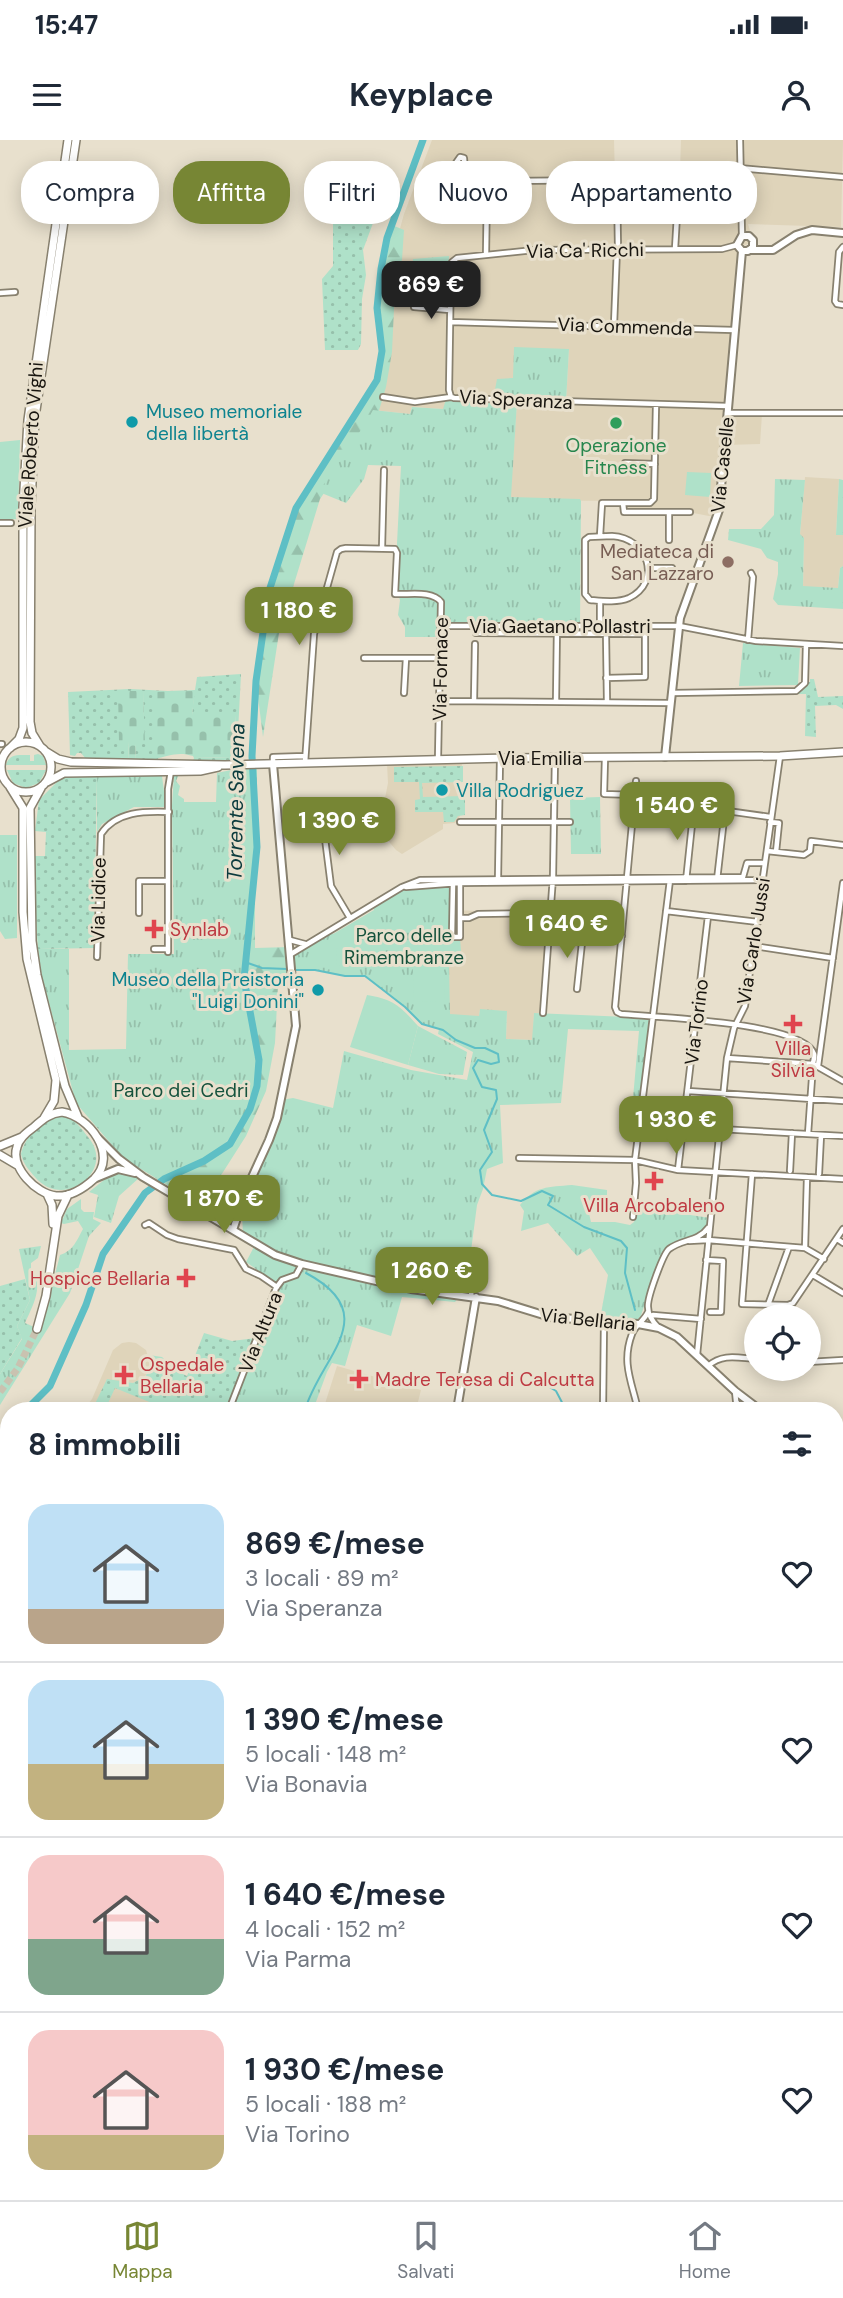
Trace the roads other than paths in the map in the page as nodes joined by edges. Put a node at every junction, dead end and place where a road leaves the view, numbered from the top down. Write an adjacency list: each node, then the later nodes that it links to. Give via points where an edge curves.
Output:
1 (68, 140): 79 (main road, Viale Roberto Vighi, via 28,420 23,494 23,728)
2 (75, 140): 69 (main road, Viale Roberto Vighi, via 40,372 31,468 30,722)
3 (740, 140): 4 (street)
4 (739, 161)
5 (757, 170): 6 (street)
6 (843, 177)
7 (487, 224): 17 (street)
8 (618, 224): 15 (street)
9 (677, 224): 16 (street, Via Ca' Ricchi)
10 (741, 224): 12 (street)
11 (842, 232): 14 (street, via 805,232 773,250)
12 (742, 236): 14 (street, Via Caselle); 14 (street, via 751,237)
13 (843, 247): 21 (street, via 835,301)
14 (745, 248): 16 (street, Via Ca' Ricchi); 26 (street, Via Caselle)
15 (618, 249): 16 (street, Via Ca' Ricchi); 17 (street, Via Ca' Ricchi); 25 (street)
16 (676, 249)
17 (486, 255): 18 (street, Via Ca' Ricchi)
18 (454, 261): 23 (street, Via Speranza)
19 (15, 292): 20 (street)
20 (0, 293)
21 (843, 305)
22 (414, 307): 23 (street)
23 (450, 310): 24 (street, Via Speranza)
24 (450, 322): 25 (street, Via Commenda); 28 (street, Via Speranza)
25 (614, 325): 26 (street, Via Commenda)
26 (734, 330): 30 (street, Via Caselle)
27 (383, 397): 28 (street, via 415,402)
28 (451, 397): 29 (street, Via Speranza)
29 (656, 404): 30 (street, Via Speranza); 33 (street)
30 (728, 409): 31 (street, Via Speranza); 50 (street, Via Caselle, via 718,514)
31 (843, 413)
32 (625, 463): 33 (street)
33 (655, 464): 35 (street, via 652,502)
34 (384, 470): 42 (street)
35 (623, 503): 36 (street, via 624,512); 40 (street, via 601,505)
36 (669, 512): 37 (street); 41 (street)
37 (690, 512)
38 (0, 523): 39 (street)
39 (11, 523)
40 (600, 537): 43 (street, via 633,541); 46 (street, via 585,540 585,592 588,600)
41 (669, 540)
42 (382, 548): 47 (street, Via Fornace, via 397,553 395,594 438,598); 76 (street, via 339,550 314,634)
43 (648, 568): 44 (street); 46 (street, via 644,583 632,596)
44 (672, 568)
45 (751, 573): 54 (street)
46 (600, 601): 49 (street)
47 (441, 626): 48 (street, Via Gaetano Pollastri); 60 (street, Via Fornace)
48 (557, 626): 49 (street, Via Gaetano Pollastri); 52 (street)
49 (600, 626): 50 (street, Via Gaetano Pollastri)
50 (679, 626): 54 (street, Via Gaetano Pollastri); 63 (street, Via Caselle)
51 (476, 633): 52 (street)
52 (557, 633): 53 (street); 66 (street)
53 (606, 634): 61 (street); 61 (street, via 645,634 646,677)
54 (748, 640): 56 (street, Via Gaetano Pollastri)
55 (475, 644): 65 (street)
56 (806, 644): 57 (street, Via Gaetano Pollastri); 63 (street, via 805,682 796,691)
57 (843, 646)
58 (364, 657): 59 (street)
59 (406, 658): 60 (street); 62 (street)
60 (440, 658): 64 (street, Via Fornace)
61 (606, 678): 67 (street)
62 (404, 693)
63 (671, 693): 68 (street, Via Caselle)
64 (439, 701): 65 (street); 77 (street, Via Fornace)
65 (474, 701): 66 (street)
66 (556, 702): 67 (street)
67 (607, 702): 68 (street)
68 (670, 703): 72 (street, Via Caselle)
69 (43, 748): 79 (main road, via 25,742); 80 (main road, via 71,762); 82 (main road, via 51,767)
70 (843, 754): 71 (main road, Via Emilia)
71 (780, 755): 72 (main road, Via Emilia); 88 (street, Via Carlo Jussi)
72 (665, 757): 75 (main road, Via Emilia)
73 (500, 758): 74 (main road, Via Emilia); 77 (main road, Via Emilia); 90 (street)
74 (555, 758): 75 (main road, Via Emilia); 91 (street)
75 (605, 758): 83 (street, via 604,794)
76 (305, 760): 77 (main road, Via Emilia); 78 (main road, Via Emilia)
77 (438, 760)
78 (273, 761): 80 (main road, Via Emilia, via 204,770); 120 (street)
79 (4, 768): 82 (main road, via 25,792); 140 (main road, via 23,808 26,951 56,1080 54,1101)
80 (167, 769): 82 (main road, via 64,773); 87 (street)
81 (636, 781): 83 (street)
82 (44, 785): 141 (main road, via 30,808 33,951 65,1086)
83 (635, 797): 85 (street); 100 (street)
84 (354, 804): 112 (street, via 321,807 331,886)
85 (694, 805): 86 (street); 102 (street)
86 (725, 810): 88 (street); 97 (street)
87 (169, 812): 104 (street); 124 (street, Via Lidice, via 135,811 101,834)
88 (770, 819): 94 (street, Via Carlo Jussi); 95 (street, Via Carlo Jussi, via 779,823)
89 (460, 822): 90 (street)
90 (499, 822): 91 (street); 105 (street)
91 (554, 822): 92 (street); 99 (street)
92 (570, 822)
93 (843, 845): 95 (street, via 811,841 807,855)
94 (767, 851): 95 (street); 96 (street, Via Carlo Jussi)
95 (776, 852)
96 (765, 863): 98 (street, via 747,863); 103 (street, Via Carlo Jussi)
97 (717, 879): 98 (street); 102 (street)
98 (745, 879): 103 (street)
99 (553, 880): 100 (street); 105 (street); 110 (street)
100 (627, 880): 101 (street); 117 (street)
101 (670, 880): 102 (street); 108 (street)
102 (686, 880)
103 (764, 880): 114 (street, Via Carlo Jussi)
104 (169, 881): 109 (street, via 139,881); 123 (street, via 168,950)
105 (498, 881): 106 (street)
106 (457, 882): 112 (street, via 402,887); 113 (street); 113 (street, via 453,937 460,937)
107 (843, 883): 121 (street)
108 (666, 911): 111 (street); 128 (street)
109 (139, 913)
110 (550, 914): 113 (street); 115 (street)
111 (708, 916): 114 (street); 129 (street, Via Torino)
112 (350, 918): 118 (street)
113 (460, 918)
114 (758, 922): 119 (street, Via Carlo Jussi)
115 (549, 930): 116 (street); 127 (street)
116 (583, 933): 117 (street); 126 (street)
117 (622, 936): 128 (street, via 615,1007 621,1014)
118 (304, 945): 120 (street); 120 (street)
119 (754, 946): 125 (street); 130 (street, Via Carlo Jussi, via 745,1006)
120 (290, 947): 169 (street, via 294,1038 277,1118)
121 (835, 947): 122 (street); 125 (street)
122 (843, 948)
123 (154, 949)
124 (97, 957)
125 (833, 958): 131 (street)
126 (577, 989)
127 (543, 1013)
128 (653, 1017): 129 (street); 152 (street)
129 (696, 1020): 130 (street); 136 (street, Via Torino)
130 (736, 1024): 132 (street, via 795,1037); 133 (street, Via Carlo Jussi)
131 (822, 1044): 132 (street); 134 (street)
132 (814, 1053): 134 (street)
133 (727, 1058): 134 (street); 137 (street, Via Carlo Jussi)
134 (815, 1065): 135 (street); 138 (street)
135 (843, 1081)
136 (688, 1091): 137 (street); 154 (street, Via Torino)
137 (723, 1095): 138 (street); 142 (street, Via Carlo Jussi)
138 (810, 1099): 139 (street); 144 (street)
139 (843, 1101)
140 (44, 1118): 141 (main road, via 62,1112); 146 (main road)
141 (78, 1118): 148 (main road)
142 (720, 1129): 143 (street); 156 (street, Via Carlo Jussi)
143 (792, 1133): 144 (street); 155 (street)
144 (808, 1134): 145 (street)
145 (821, 1135): 147 (street); 158 (street)
146 (23, 1136): 149 (main road); 153 (main road, via 16,1151)
147 (843, 1136)
148 (96, 1137): 159 (street); 161 (main road, via 104,1162)
149 (0, 1146)
150 (0, 1155): 153 (main road)
151 (519, 1158): 152 (street)
152 (635, 1160): 154 (street); 165 (street)
153 (18, 1166): 163 (main road)
154 (678, 1170): 156 (street)
155 (790, 1171)
156 (715, 1172): 157 (street); 166 (street, Via Carlo Jussi)
157 (752, 1174): 160 (street); 174 (street)
158 (819, 1174)
159 (141, 1175): 161 (street, via 118,1169); 169 (street, Via Bellaria)
160 (807, 1177): 162 (street); 176 (street)
161 (94, 1179): 164 (main road)
162 (843, 1179)
163 (47, 1194): 164 (main road); 164 (main road, via 53,1221 35,1328 46,1296 58,1216)
164 (68, 1195)
165 (633, 1217)
166 (710, 1224): 171 (street, Via Carlo Jussi); 172 (street)
167 (145, 1226): 182 (street, via 149,1223 178,1239 234,1250 244,1267)
168 (843, 1229): 170 (street)
169 (233, 1230): 179 (street, Via Bellaria, via 266,1251)
170 (837, 1239): 173 (street); 177 (street)
171 (708, 1240): 172 (street); 174 (street); 178 (street, Via Carlo Jussi)
172 (690, 1241): 188 (street, via 663,1256)
173 (843, 1243)
174 (747, 1244): 175 (street); 185 (street)
175 (789, 1247): 176 (street); 186 (street)
176 (805, 1248): 177 (street)
177 (824, 1259): 181 (street)
178 (706, 1260): 189 (street, via 723,1261 721,1312); 191 (street, Via Carlo Jussi)
179 (302, 1264): 182 (street, Via Altura, via 296,1275); 184 (street, Via Bellaria, via 420,1291)
180 (473, 1273): 184 (street)
181 (813, 1275): 183 (street); 187 (street, via 793,1303)
182 (277, 1287): 201 (street, Via Altura)
183 (843, 1293)
184 (474, 1296): 192 (street, Via Bellaria, via 550,1317); 202 (street)
185 (744, 1304)
186 (768, 1304)
187 (780, 1304)
188 (648, 1311): 193 (street); 194 (street)
189 (710, 1312)
190 (653, 1315): 191 (street, Via Bellaria)
191 (701, 1319): 195 (street, Via Carlo Jussi)
192 (604, 1322): 193 (street, Via Bellaria); 203 (street)
193 (638, 1324): 194 (street, Via Bellaria); 204 (street, via 626,1355)
194 (659, 1328): 195 (street, Via Bellaria)
195 (697, 1355): 199 (street)
196 (744, 1358): 199 (street, via 724,1357)
197 (843, 1360): 198 (street)
198 (821, 1361)
199 (708, 1366): 200 (street)
200 (735, 1391): 205 (street); 206 (street)
201 (232, 1402)
202 (458, 1402)
203 (603, 1402)
204 (636, 1402)
205 (738, 1402)
206 (749, 1402)

